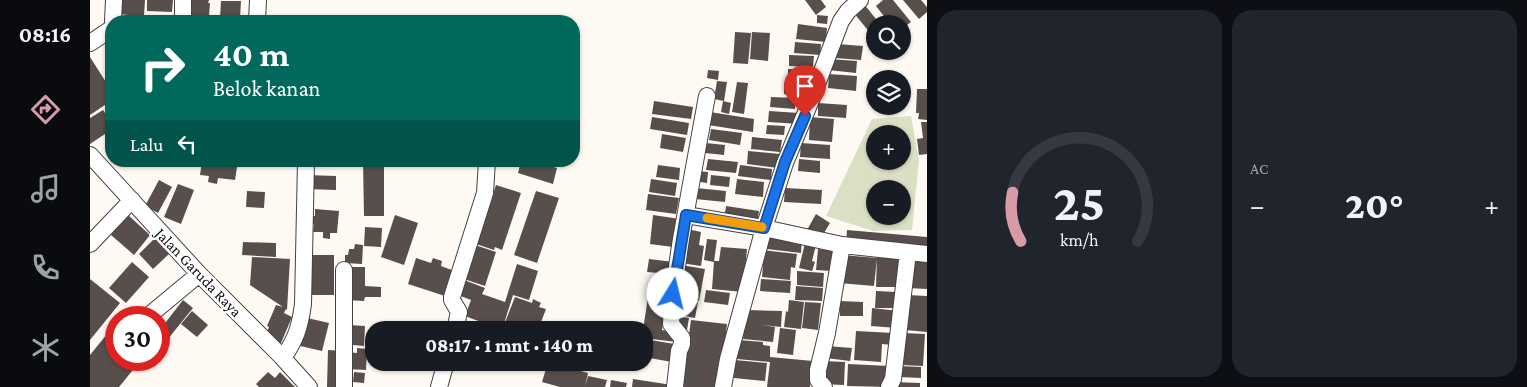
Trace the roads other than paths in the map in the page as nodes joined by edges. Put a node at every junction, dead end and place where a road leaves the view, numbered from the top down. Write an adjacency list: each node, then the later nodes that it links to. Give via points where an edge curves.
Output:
1 (114, 0): 5 (street)
2 (183, 0): 6 (street)
3 (258, 0): 7 (street)
4 (860, 0): 16 (street, via 841,20 785,162)
5 (113, 15)
6 (182, 15)
7 (257, 15)
8 (105, 33): 9 (street)
9 (90, 43)
10 (707, 96): 15 (street)
11 (90, 155): 14 (street, Jalan Garuda Raya)
12 (306, 167): 25 (street, via 303,304 300,327)
13 (487, 167): 24 (street, via 485,193 452,297 459,312)
14 (132, 200): 17 (street); 22 (street, Jalan Garuda Raya)
15 (686, 215): 16 (street); 30 (street, via 671,317 673,328 682,338)
16 (764, 228): 18 (street); 31 (street)
17 (90, 244)
18 (842, 245): 19 (street); 32 (street, via 818,370 819,383)
19 (908, 252): 20 (street); 33 (street)
20 (927, 254)
21 (344, 270): 28 (street)
22 (200, 274): 23 (street); 25 (street, Jalan Garuda Raya)
23 (161, 306)
24 (457, 321)
25 (283, 358): 27 (street, Jalan Garuda Raya)
26 (443, 371): 29 (street)
27 (309, 387)
28 (344, 387)
29 (439, 387)
30 (675, 387)
31 (723, 387)
32 (824, 387)
33 (889, 387)

